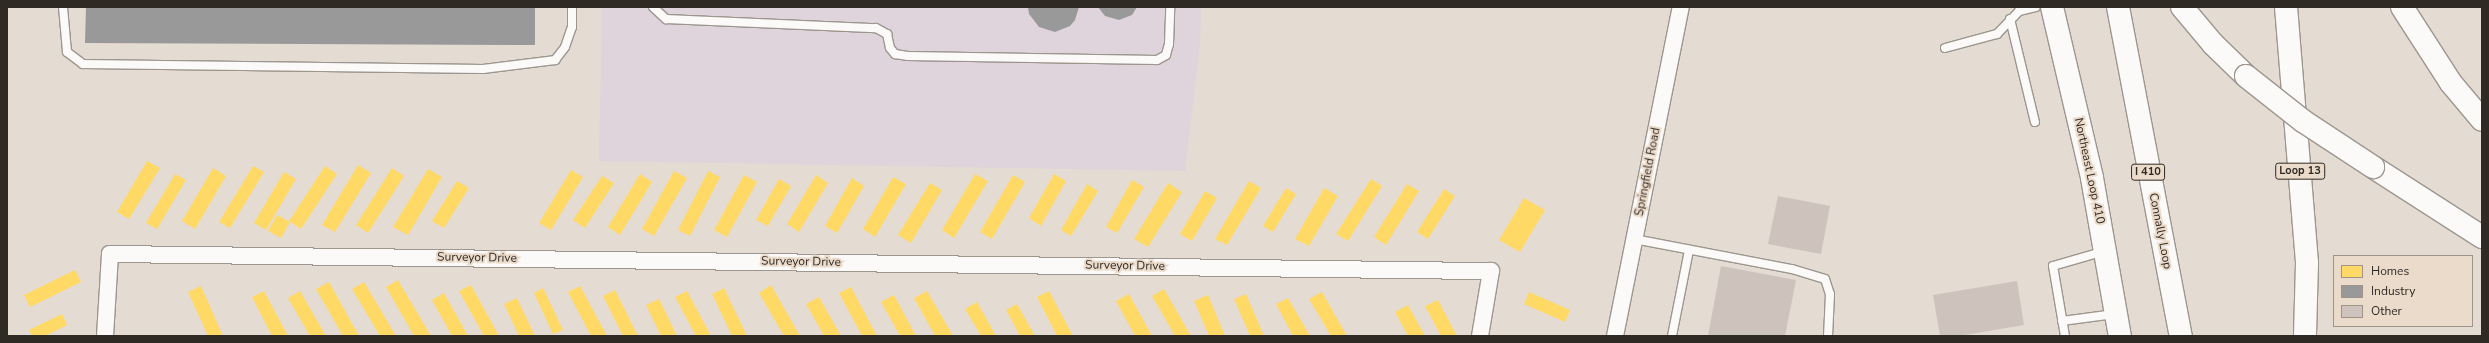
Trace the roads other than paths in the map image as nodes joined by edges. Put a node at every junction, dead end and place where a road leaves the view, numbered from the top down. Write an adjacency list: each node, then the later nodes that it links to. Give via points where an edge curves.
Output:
1 (63, 7): 2 (lane, via 67,52 83,64 483,69 555,60 568,40 572,27)
2 (572, 7)
3 (653, 7): 4 (lane, via 666,19 876,28 886,34 890,48 895,54 908,56 1156,60 1166,55 1169,44)
4 (1170, 7)
5 (1681, 7): 17 (street, Springfield Road)
6 (2036, 7): 12 (lane, via 2019,11)
7 (2052, 7): 19 (main road, Northeast Loop 410, via 2092,178)
8 (2118, 7): 29 (main road, Connally Loop / I 410)
9 (2182, 7): 16 (main road, bridge, via 2213,44 2246,76 2303,122)
10 (2286, 7): 30 (main road, Loop 13, via 2307,263)
11 (2402, 7): 14 (main road, via 2451,83)
12 (2010, 20): 13 (lane, via 1996,34); 15 (lane)
13 (1946, 48)
14 (2482, 120)
15 (2035, 122)
16 (2482, 238)
17 (1634, 239): 18 (lane); 24 (street, Springfield Road)
18 (1689, 250): 25 (lane); 26 (lane, via 1792,269 1825,279 1830,294)
19 (2105, 251): 20 (main road, Northeast Loop 410); 21 (lane, via 2053,266)
20 (2116, 314): 21 (lane); 28 (main road, Northeast Loop 410)
21 (2062, 321): 27 (lane)
22 (105, 336): 23 (street, Surveyor Drive, via 110,254 1491,271)
23 (1480, 336)
24 (1615, 336)
25 (1672, 336)
26 (1828, 336)
27 (2065, 336)
28 (2120, 336)
29 (2181, 336)
30 (2305, 336)

